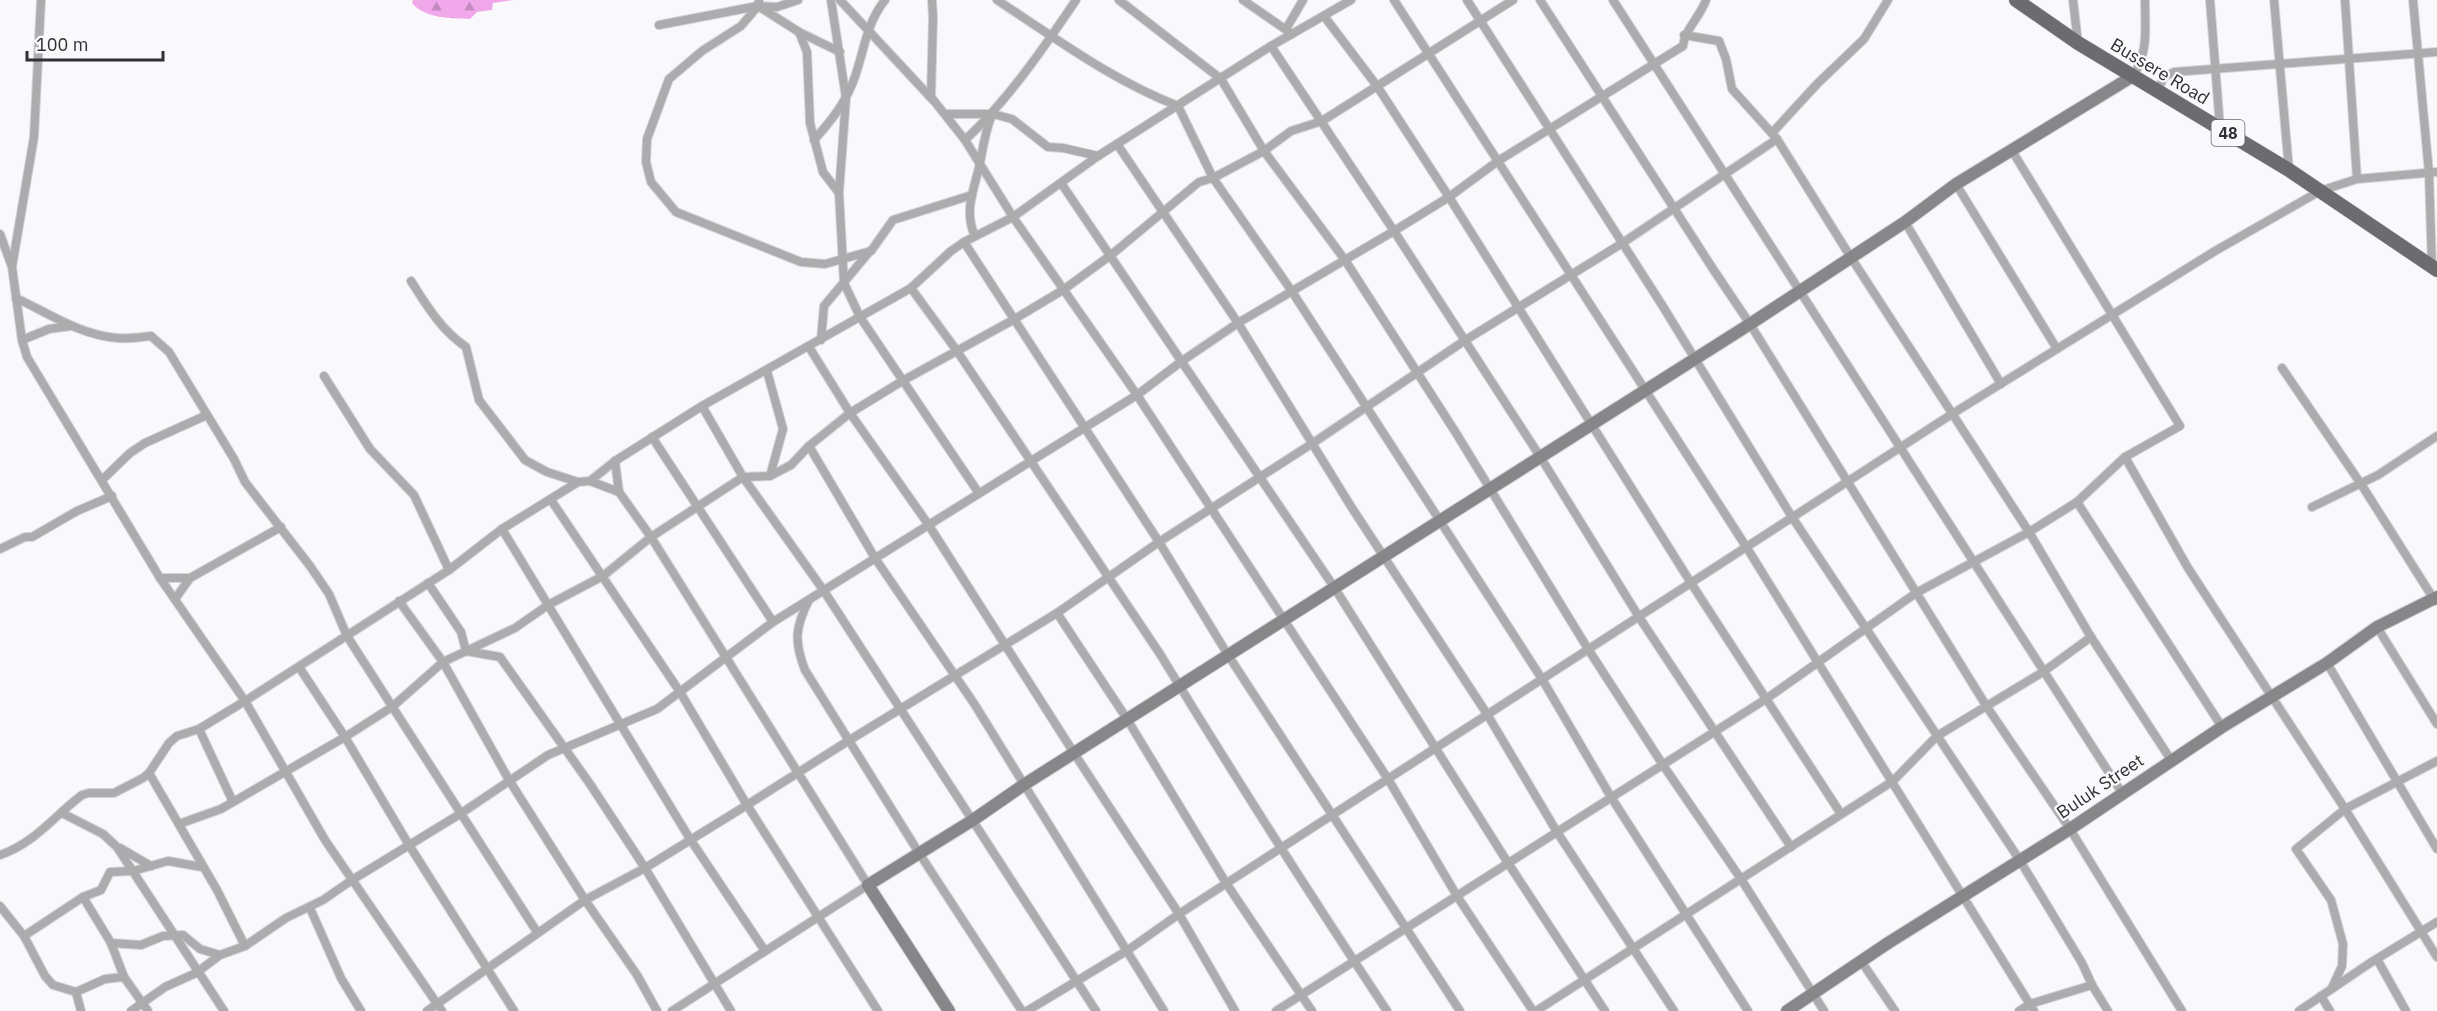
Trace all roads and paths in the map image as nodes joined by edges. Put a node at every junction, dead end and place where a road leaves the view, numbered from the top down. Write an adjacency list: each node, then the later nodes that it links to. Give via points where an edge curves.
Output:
1 (41, 0): 92 (street, via 34,137)
2 (798, 0): 27 (street, via 777,7)
3 (831, 0): 38 (street)
4 (840, 0): 31 (street)
5 (885, 0): 31 (street)
6 (932, 0): 54 (street, via 931,97)
7 (997, 0): 35 (street)
8 (1076, 0): 35 (street)
9 (1119, 0): 47 (street)
10 (1243, 0): 33 (street)
11 (1303, 0): 33 (street)
12 (1351, 0): 28 (street)
13 (1394, 0): 41 (street)
14 (1467, 0): 29 (street)
15 (1513, 0): 29 (street)
16 (1540, 0): 50 (street)
17 (1613, 0): 43 (street)
18 (1706, 0): 34 (street)
19 (1888, 0): 58 (street, via 1864,39 1816,84)
20 (2016, 0): 36 (main road, Bussere Road / 48)
21 (2073, 0): 36 (street)
22 (2145, 0): 46 (street, via 2144,52)
23 (2210, 0): 45 (street)
24 (2274, 0): 44 (street)
25 (2345, 0): 42 (street)
26 (2413, 0): 40 (street)
27 (758, 3): 30 (street); 32 (street); 90 (street, via 741,26 669,79 647,139 646,162 651,182 676,212 801,262 825,264)
28 (1324, 16): 33 (street); 48 (street)
29 (1480, 21): 41 (street); 57 (street)
30 (658, 25)
31 (868, 29): 51 (street); 54 (street)
32 (799, 32): 38 (street); 59 (street, via 807,52)
33 (1289, 32): 37 (street)
34 (1684, 35): 43 (street, via 1683,46); 58 (street, via 1719,41 1732,89)
35 (1052, 36): 52 (street, via 1116,76); 53 (street)
36 (2078, 43): 46 (main road, Bussere Road / 48)
37 (1271, 46): 47 (street); 55 (street)
38 (840, 52): 51 (street)
39 (2437, 52): 40 (street)
40 (2418, 53): 42 (street); 68 (street)
41 (1427, 55): 48 (street); 65 (street)
42 (2350, 58): 44 (street); 71 (street)
43 (1655, 64): 50 (street); 69 (street)
44 (2280, 64): 45 (street); 67 (street)
45 (2216, 69): 49 (street, via 2167,74); 56 (street)
46 (2133, 76): 49 (main road, Bussere Road / 48); 62 (street)
47 (1221, 79): 52 (street); 63 (street)
48 (1377, 86): 55 (street); 77 (street)
49 (2158, 90): 56 (main road, Bussere Road / 48)
50 (1602, 97): 57 (street); 78 (street)
51 (846, 98): 59 (street); 75 (street)
52 (1178, 106): 61 (street); 70 (street)
53 (993, 114): 54 (street); 60 (street); 64 (street, via 1012,118 1048,147); 66 (street)
54 (946, 115): 60 (street)
55 (1322, 121): 63 (street, via 1291,131); 82 (street)
56 (2220, 128): 67 (main road, Bussere Road / 48)
57 (1549, 130): 65 (street); 86 (street)
58 (1775, 136): 69 (street); 89 (street)
59 (814, 140): 75 (street, via 823,172)
60 (965, 140): 66 (street)
61 (1118, 144): 64 (street); 79 (street)
62 (2011, 149): 73 (street); 103 (street)
63 (1264, 152): 70 (street); 91 (street)
64 (1098, 156): 72 (street)
65 (1498, 161): 77 (street); 94 (street)
66 (980, 163): 76 (street); 80 (street)
67 (2289, 170): 74 (main road, Bussere Road / 48)
68 (2433, 172): 71 (street); 93 (street)
69 (1725, 174): 78 (street); 100 (street)
70 (1213, 178): 79 (street, via 1199,182); 99 (street)
71 (2357, 179): 74 (street)
72 (1061, 183): 80 (street); 88 (street)
73 (1956, 184): 81 (street); 113 (street)
74 (2320, 191): 93 (main road, Bussere Road / 48); 103 (street)
75 (839, 194): 90 (street)
76 (972, 195): 84 (street); 87 (street, via 893,220)
77 (1449, 197): 82 (street); 102 (street)
78 (1674, 208): 86 (street); 107 (street)
79 (1162, 212): 88 (street); 106 (street)
80 (1013, 217): 84 (street); 98 (street)
81 (1905, 222): 89 (street); 122 (street)
82 (1394, 231): 91 (street); 111 (street)
83 (0, 234): 92 (street)
84 (975, 236): 85 (street)
85 (964, 242): 97 (street); 105 (street)
86 (1622, 244): 94 (street); 115 (street)
87 (871, 251): 90 (street); 96 (street)
88 (1112, 255): 98 (street); 116 (street)
89 (1850, 256): 100 (street); 128 (street)
90 (841, 259): 96 (street)
91 (1345, 260): 99 (street); 119 (street)
92 (12, 267): 101 (street)
93 (2435, 268)
94 (1571, 273): 102 (street); 123 (street)
95 (411, 281): 146 (street, via 441,326 466,347 479,400 525,460)
96 (844, 283): 104 (street); 110 (street, via 824,306)
97 (911, 288): 104 (street); 114 (street)
98 (1063, 290): 105 (street); 124 (street)
99 (1291, 290): 106 (street); 126 (street)
100 (1801, 291): 107 (street); 136 (street)
101 (16, 298): 108 (street); 109 (street)
102 (1517, 308): 111 (street); 130 (street)
103 (2114, 314): 113 (street); 137 (street, via 2180,426)
104 (860, 317): 110 (street); 121 (street)
105 (1013, 320): 114 (street); 131 (street)
106 (1238, 323): 116 (street); 134 (street)
107 (1750, 324): 115 (street); 147 (street)
108 (72, 326): 109 (street, via 50,329); 129 (street, via 117,338 152,336 169,352)
109 (22, 340): 144 (street, via 46,390)
110 (821, 340): 112 (street)
111 (1464, 341): 119 (street); 138 (street)
112 (809, 347): 118 (street); 127 (street)
113 (2057, 350): 122 (street)
114 (957, 351): 121 (street); 140 (street)
115 (1695, 358): 123 (street); 158 (street)
116 (1182, 361): 124 (street); 143 (street)
117 (2282, 368): 148 (street)
118 (767, 371): 125 (street); 141 (street, via 783,429)
119 (1417, 373): 126 (street); 149 (street)
120 (324, 376): 171 (street, via 370,449 414,495)
121 (904, 380): 127 (street); 151 (street)
122 (2001, 384): 128 (street)
123 (1646, 389): 130 (street); 166 (street)
124 (1137, 395): 131 (street); 157 (street)
125 (702, 406): 133 (street); 142 (street)
126 (1366, 407): 134 (street); 159 (street)
127 (850, 413): 135 (street); 160 (street)
128 (1952, 414): 136 (street); 163 (street)
129 (207, 415): 144 (street, via 145,443); 161 (street, via 245,482)
130 (1592, 425): 138 (street); 177 (street)
131 (1085, 428): 140 (street); 165 (street)
132 (2437, 436): 148 (street)
133 (652, 437): 139 (street); 155 (street)
134 (1313, 443): 143 (street); 168 (street)
135 (809, 446): 141 (street, via 791,465); 169 (street)
136 (1899, 448): 147 (street); 170 (street)
137 (2125, 457): 154 (street); 208 (street, via 2188,568)
138 (1541, 458): 149 (street); 187 (street)
139 (615, 461): 145 (street); 150 (street)
140 (1031, 461): 151 (street); 173 (street)
141 (770, 476): 142 (street)
142 (743, 477): 155 (street); 179 (street)
143 (1261, 477): 157 (street); 178 (street)
144 (103, 479): 152 (street)
145 (590, 481): 146 (street); 150 (street)
146 (578, 482): 153 (street)
147 (1848, 482): 158 (street); 180 (street)
148 (2361, 484): 156 (street); 183 (street)
149 (1491, 490): 159 (street); 195 (street)
150 (619, 492): 164 (street)
151 (978, 492): 160 (street)
152 (112, 496): 167 (street); 174 (street)
153 (551, 500): 162 (street); 172 (street)
154 (2078, 502): 163 (street); 218 (street)
155 (699, 507): 164 (street); 189 (street)
156 (2312, 507)
157 (1211, 508): 165 (street); 188 (street)
158 (1792, 518): 166 (street); 191 (street)
159 (1439, 521): 168 (street); 205 (street)
160 (928, 524): 169 (street); 194 (street)
161 (281, 526): 175 (street); 192 (street, via 329,594)
162 (502, 529): 171 (street); 185 (street)
163 (2029, 532): 170 (street); 193 (street)
164 (651, 537): 172 (street); 198 (street)
165 (1159, 542): 173 (street); 197 (street)
166 (1746, 548): 177 (street); 200 (street)
167 (0, 549)
168 (1384, 555): 178 (street); 214 (street)
169 (875, 558): 179 (street); 204 (street)
170 (1972, 562): 180 (street); 203 (street)
171 (449, 570): 176 (street)
172 (603, 576): 185 (street); 207 (street)
173 (1108, 577): 186 (street); 206 (street)
174 (160, 578): 175 (street); 181 (street)
175 (190, 578): 181 (street)
176 (428, 583): 184 (street); 196 (street, via 461,632)
177 (1691, 583): 187 (street); 209 (street)
178 (1334, 587): 188 (street); 225 (street)
179 (824, 591): 182 (street); 213 (street)
180 (1916, 593): 191 (street); 212 (street)
181 (175, 599): 210 (street)
182 (809, 600): 189 (street); 223 (street, via 796,633 799,654)
183 (2436, 600): 190 (street, Buluk Street)
184 (399, 601): 192 (street); 199 (street)
185 (548, 605): 196 (street, via 515,628); 217 (street)
186 (1057, 613): 194 (street); 215 (street)
187 (1639, 617): 195 (street); 220 (street)
188 (1284, 619): 197 (street); 233 (street)
189 (773, 622): 198 (street)
190 (2377, 627): 201 (street, Buluk Street); 216 (street)
191 (1867, 628): 200 (street); 221 (street)
192 (347, 636): 202 (street); 211 (street)
193 (2091, 637): 203 (street); 227 (street)
194 (1005, 644): 204 (street); 226 (street)
195 (1588, 649): 205 (street); 229 (street)
196 (466, 651): 199 (street); 224 (street, via 500,657)
197 (1228, 655): 206 (street); 245 (street)
198 (724, 657): 207 (street); 232 (street)
199 (443, 662): 211 (street); 234 (street)
200 (1817, 662): 209 (street); 235 (street)
201 (2326, 663): 208 (street, Buluk Street); 236 (street)
202 (298, 667): 210 (street); 222 (street)
203 (2043, 672): 212 (street); 238 (street)
204 (954, 676): 213 (street); 237 (street)
205 (1542, 679): 214 (street); 239 (street)
206 (1178, 686): 215 (street); 256 (street)
207 (680, 692): 217 (street, via 657,709); 241 (street)
208 (2271, 695): 218 (street, Buluk Street); 242 (street)
209 (1766, 699): 220 (street); 246 (street)
210 (245, 701): 219 (street); 230 (street)
211 (392, 707): 222 (street); 244 (street)
212 (1987, 707): 221 (street); 249 (street)
213 (901, 709): 223 (street); 247 (street)
214 (1487, 714): 225 (street); 250 (street)
215 (1127, 719): 226 (street); 267 (street)
216 (2437, 724)
217 (621, 726): 224 (street); 251 (street)
218 (2222, 727): 227 (street, Buluk Street)
219 (200, 729): 231 (street, via 177,736); 240 (street)
220 (1716, 730): 229 (street); 254 (street)
221 (1936, 736): 235 (street); 259 (street)
222 (345, 737): 230 (street); 252 (street)
223 (848, 741): 232 (street); 257 (street)
224 (566, 747): 234 (street); 263 (street)
225 (1436, 748): 233 (street); 260 (street)
226 (1074, 753): 237 (street); 276 (street)
227 (2171, 760): 238 (street, Buluk Street)
228 (2437, 761): 236 (street)
229 (1663, 765): 239 (street); 265 (street)
230 (284, 771): 240 (street); 266 (street)
231 (149, 773): 243 (street, via 114,793 82,795); 248 (street)
232 (798, 774): 241 (street); 268 (street)
233 (1388, 779): 245 (street); 269 (street)
234 (509, 780): 244 (street); 272 (street)
235 (1893, 781): 246 (street); 270 (street)
236 (2397, 782): 242 (street); 255 (street)
237 (1025, 784): 247 (street); 287 (street)
238 (2122, 793): 249 (street, Buluk Street)
239 (1611, 797): 250 (street); 275 (street)
240 (233, 802): 248 (street)
241 (747, 805): 251 (street); 277 (street)
242 (2344, 809): 281 (street); 301 (street, via 2296,849 2331,900 2343,944 2342,966)
243 (62, 813): 253 (street, via 103,834); 258 (street, via 35,837)
244 (460, 814): 252 (street); 280 (street)
245 (1333, 814): 256 (street); 279 (street)
246 (1841, 814): 254 (street)
247 (974, 820): 257 (street); 297 (street)
248 (179, 824): 262 (street)
249 (2070, 828): 259 (street, Buluk Street); 339 (street)
250 (1557, 832): 260 (street); 286 (street)
251 (690, 839): 263 (street); 288 (street)
252 (409, 845): 266 (street); 294 (street)
253 (117, 847): 261 (street); 264 (street)
254 (1791, 847): 265 (street)
255 (2437, 849)
256 (1281, 850): 267 (street); 292 (street)
257 (919, 853): 268 (street); 321 (street)
258 (0, 855)
259 (2019, 860): 270 (street, Buluk Street); 300 (street)
260 (1508, 863): 269 (street); 298 (street)
261 (151, 866): 262 (street, via 168,861); 264 (street)
262 (202, 867): 285 (street)
263 (645, 868): 272 (street); 299 (street)
264 (133, 871): 271 (street, via 110,872 101,890); 282 (street)
265 (1741, 879): 275 (street); 303 (street)
266 (352, 880): 274 (street); 307 (street)
267 (1226, 883): 276 (street); 304 (street)
268 (868, 885): 277 (street); 320 (street)
269 (1457, 896): 279 (street); 330 (street)
270 (1964, 896): 293 (street, Buluk Street); 308 (street)
271 (83, 897): 283 (street); 284 (street)
272 (585, 900): 280 (street); 316 (street)
273 (0, 906): 283 (street)
274 (310, 908): 285 (street, via 286,918); 313 (street)
275 (1686, 912): 286 (street); 333 (street)
276 (1179, 914): 287 (street); 325 (street)
277 (820, 916): 288 (street); 319 (street)
278 (2437, 922): 281 (street)
279 (1406, 928): 292 (street); 329 (street)
280 (537, 932): 294 (street)
281 (2421, 932): 290 (street); 291 (street)
282 (176, 935): 284 (street, via 141,945); 289 (street); 295 (street)
283 (24, 936): 302 (street, via 45,976 54,985)
284 (111, 943): 296 (street)
285 (245, 946): 289 (street)
286 (1634, 948): 298 (street); 332 (street)
287 (1128, 950): 297 (street); 324 (street)
288 (765, 951): 299 (street)
289 (220, 955): 295 (street)
290 (2437, 957)
291 (2378, 959): 301 (street); 342 (street)
292 (1353, 960): 304 (street); 328 (street)
293 (1861, 961): 303 (street, Buluk Street); 336 (street)
294 (488, 968): 307 (street); 315 (street)
295 (199, 970): 306 (street); 312 (street)
296 (124, 977): 302 (street, via 105,979); 306 (street)
297 (1077, 979): 322 (street); 323 (street)
298 (1586, 979): 330 (street); 331 (street)
299 (713, 985): 317 (street); 318 (street)
300 (2092, 985): 308 (street); 338 (street)
301 (2332, 988): 305 (street)
302 (76, 992): 309 (street)
303 (1813, 994): 334 (street, Buluk Street); 335 (street)
304 (1301, 995): 326 (street); 327 (street)
305 (2321, 996): 340 (street); 341 (street)
306 (142, 1003): 310 (street); 311 (street)
307 (439, 1008): 314 (street)
308 (2032, 1008): 337 (street)
309 (81, 1011)
310 (131, 1011)
311 (148, 1011)
312 (224, 1011)
313 (361, 1011)
314 (428, 1011)
315 (514, 1011)
316 (657, 1011)
317 (672, 1011)
318 (731, 1011)
319 (878, 1011)
320 (949, 1011)
321 (1022, 1011)
322 (1027, 1011)
323 (1096, 1011)
324 (1164, 1011)
325 (1235, 1011)
326 (1276, 1011)
327 (1312, 1011)
328 (1387, 1011)
329 (1460, 1011)
330 (1534, 1011)
331 (1605, 1011)
332 (1674, 1011)
333 (1749, 1011)
334 (1787, 1011)
335 (1824, 1011)
336 (1895, 1011)
337 (2019, 1011)
338 (2108, 1011)
339 (2182, 1011)
340 (2299, 1011)
341 (2330, 1011)
342 (2406, 1011)

